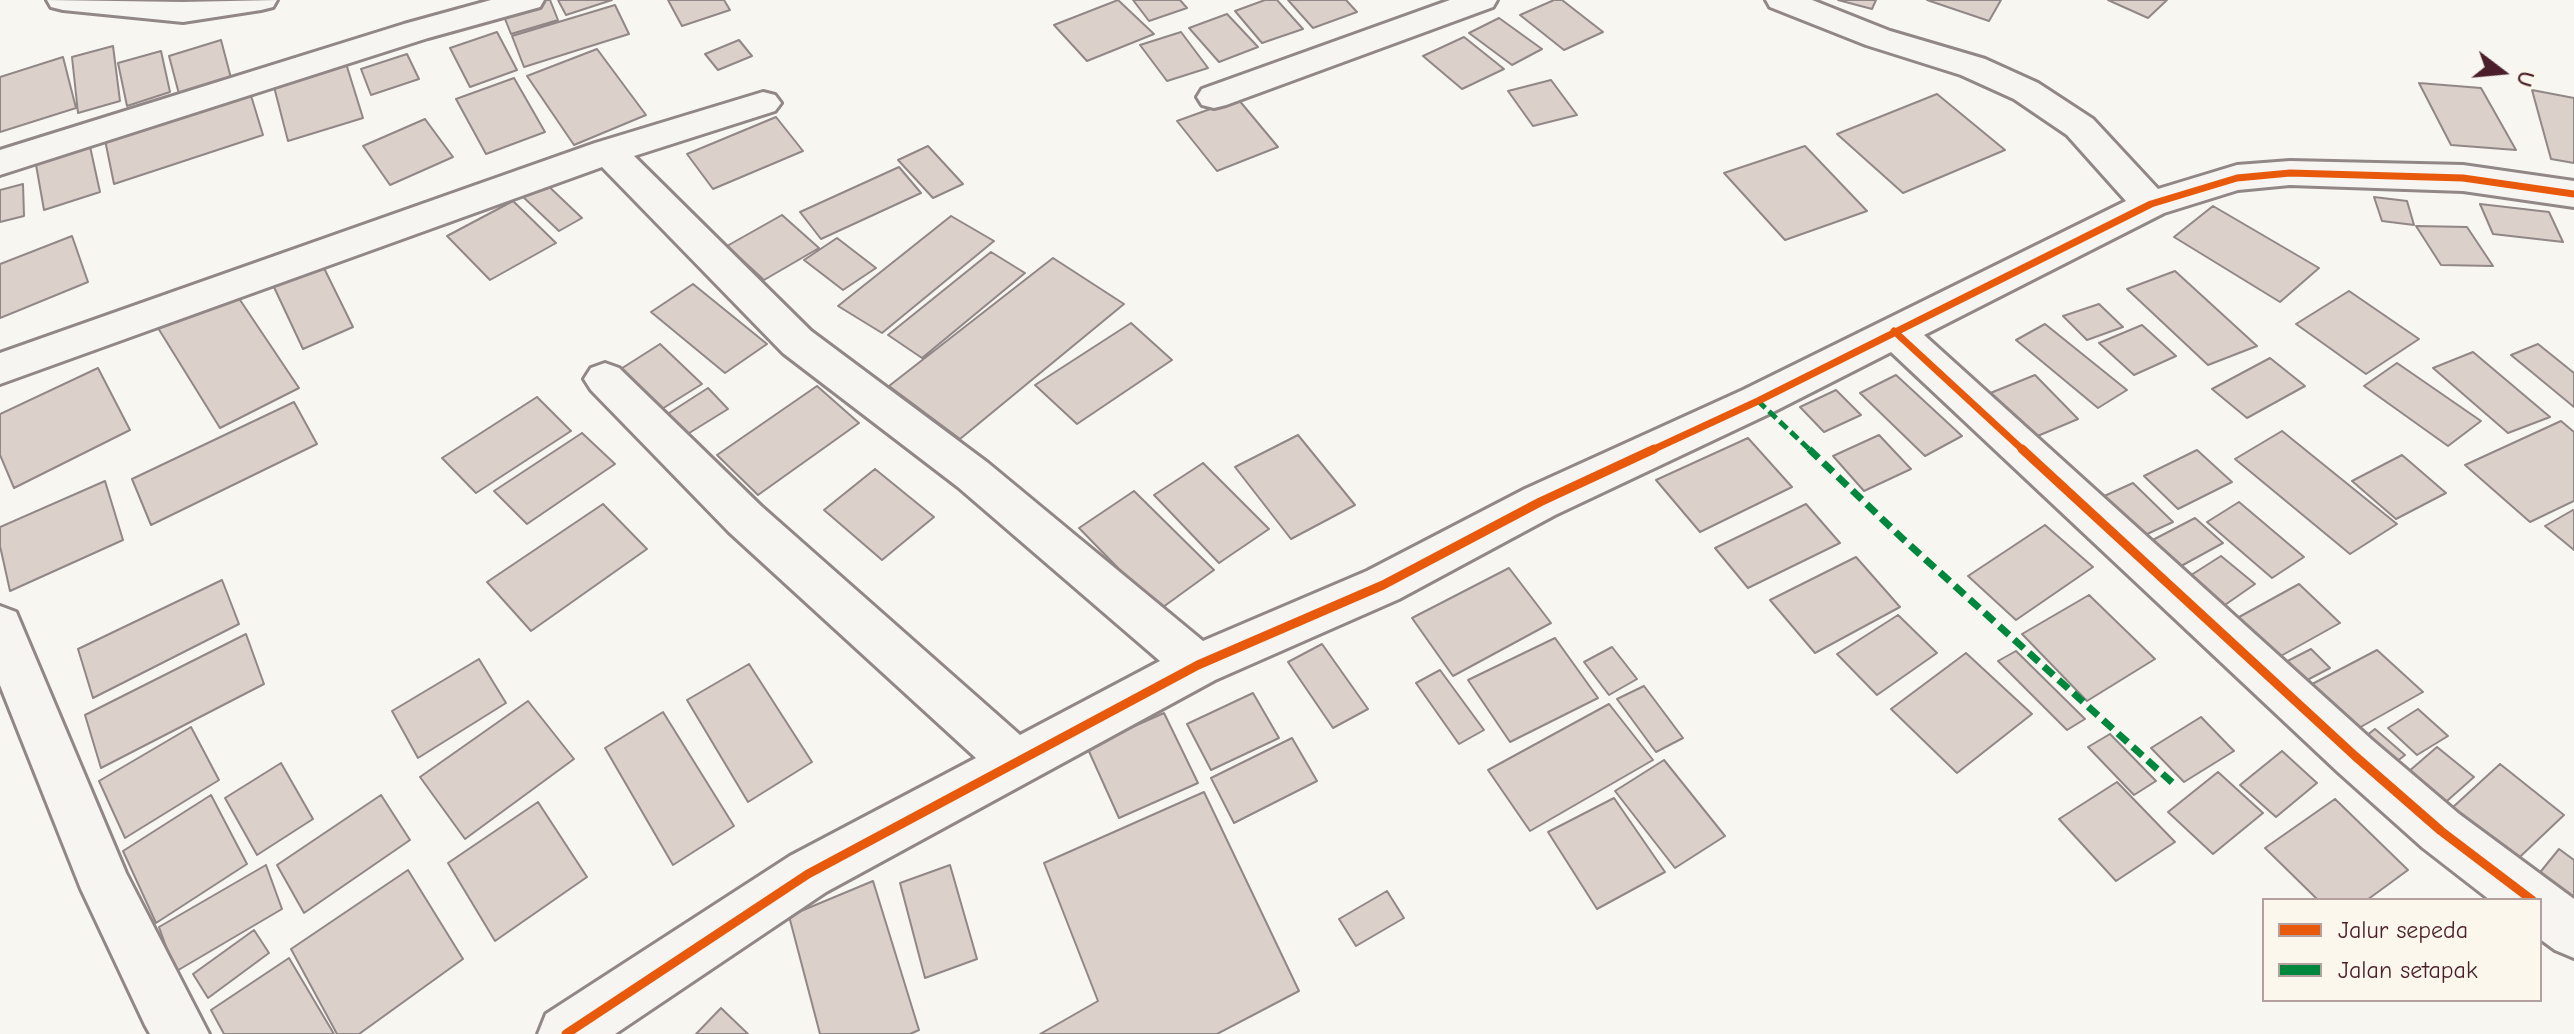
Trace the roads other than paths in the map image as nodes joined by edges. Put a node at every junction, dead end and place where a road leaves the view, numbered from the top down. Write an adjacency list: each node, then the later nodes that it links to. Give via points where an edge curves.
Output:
1 (63, 0): 2 (street, via 183,12)
2 (261, 0)
3 (528, 0): 9 (street)
4 (1481, 0): 6 (street)
5 (1782, 0): 11 (street, via 2026,91 2080,127)
6 (1214, 97)
7 (763, 103): 8 (street)
8 (608, 152): 13 (street); 16 (street, via 797,342 973,475)
9 (0, 163)
10 (2574, 194): 11 (street, via 2463,178 2290,173 2237,178)
11 (2151, 204): 12 (street)
12 (1894, 331): 16 (street, via 1540,502 1383,585); 18 (street, via 2355,756)
13 (0, 369)
14 (605, 379): 17 (street, via 745,519)
15 (0, 626): 21 (street, via 107,889)
16 (1198, 665): 17 (street)
17 (1016, 763): 22 (street, via 808,874)
18 (2529, 898)
19 (2542, 908): 20 (street)
20 (2574, 932)
21 (181, 1034)
22 (566, 1034)

